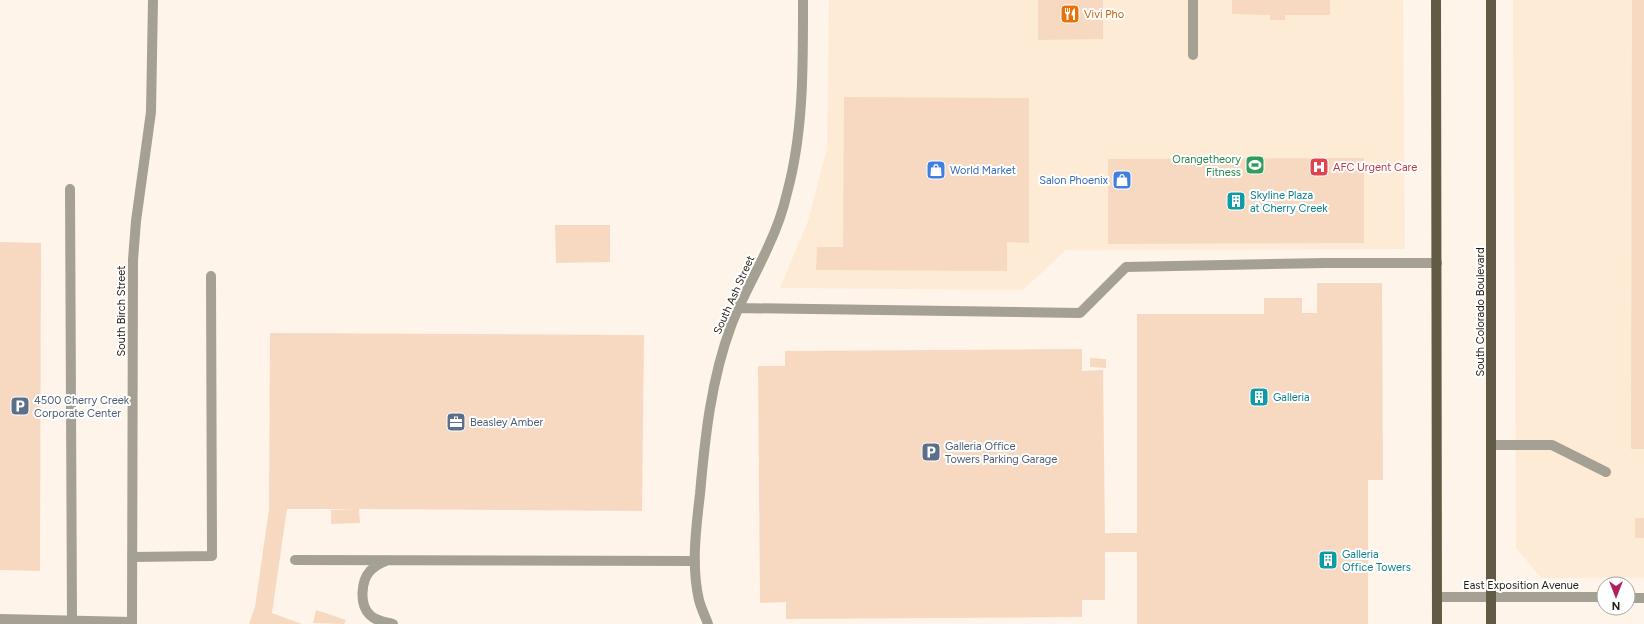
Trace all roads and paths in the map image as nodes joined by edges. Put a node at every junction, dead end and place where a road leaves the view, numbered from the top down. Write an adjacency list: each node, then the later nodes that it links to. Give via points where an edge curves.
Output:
1 (153, 0): 13 (street, South Birch Street, via 151,112 133,260)
2 (803, 0): 10 (street, South Ash Street, via 800,111 791,176 772,238)
3 (1193, 0): 6 (street)
4 (1436, 0): 8 (main road)
5 (1492, 0): 11 (main road, South Colorado Boulevard)
6 (1193, 55)
7 (70, 189): 21 (street)
8 (1437, 263): 10 (street, via 1126,267 1080,313); 17 (main road)
9 (211, 276): 13 (street, via 212,556)
10 (738, 308): 16 (street, South Ash Street, via 720,363 706,434)
11 (1492, 445): 12 (street, via 1552,445); 18 (main road, South Colorado Boulevard)
12 (1606, 472)
13 (132, 557): 22 (street, South Birch Street)
14 (295, 560): 15 (street)
15 (388, 560): 16 (street); 23 (street, via 369,571 364,583 364,606 370,615)
16 (695, 561): 24 (street, South Ash Street, via 699,600)
17 (1437, 597): 18 (street, East Exposition Avenue); 25 (main road)
18 (1492, 597): 19 (street, East Exposition Avenue); 26 (main road, South Colorado Boulevard)
19 (1596, 597)
20 (0, 619): 21 (street)
21 (72, 620): 22 (street)
22 (132, 623)
23 (393, 624)
24 (708, 624)
25 (1437, 624)
26 (1491, 624)

